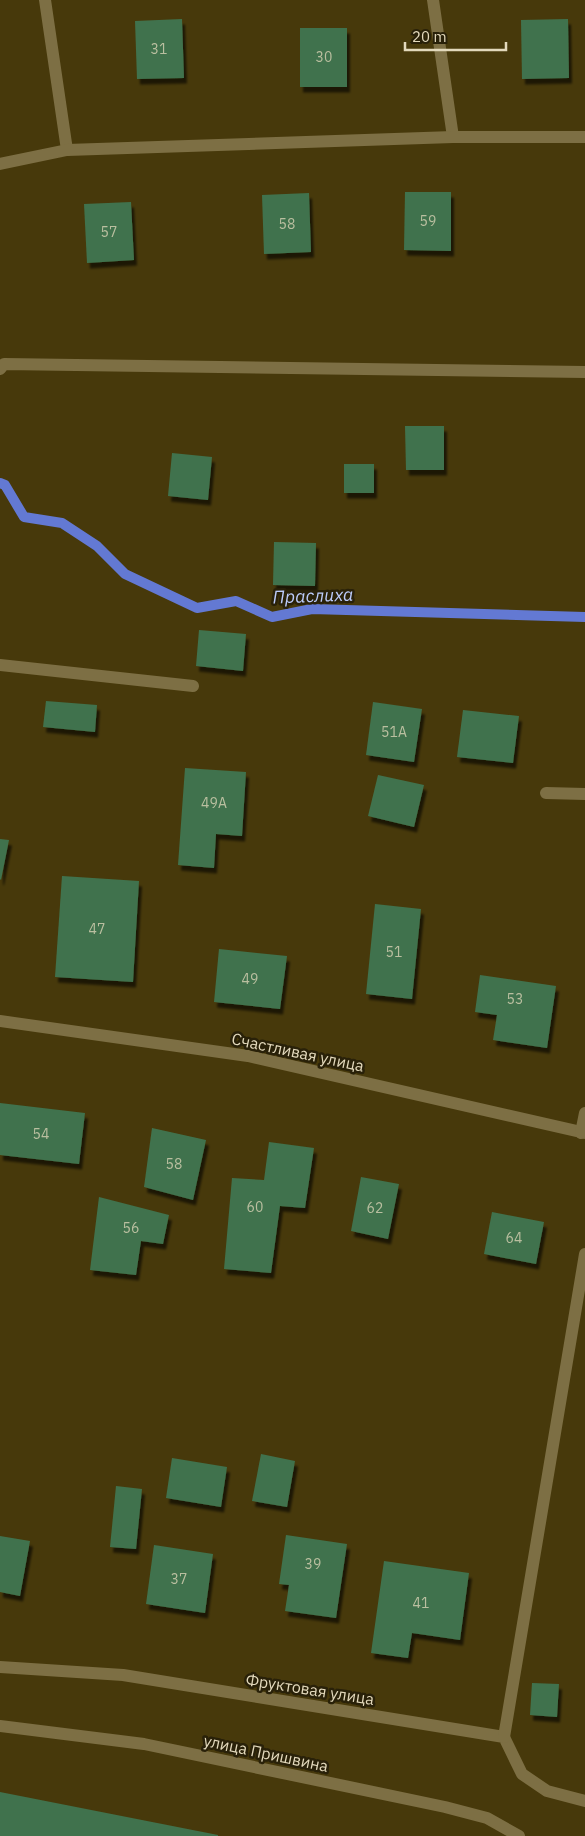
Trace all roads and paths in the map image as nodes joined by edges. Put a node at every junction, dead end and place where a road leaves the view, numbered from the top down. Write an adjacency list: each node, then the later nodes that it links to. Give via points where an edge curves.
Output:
1 (45, 0): 5 (street)
2 (433, 0): 3 (street)
3 (453, 137): 4 (street); 5 (street)
4 (585, 137)
5 (67, 150): 6 (street)
6 (0, 164)
7 (0, 368): 8 (street, via 4,364)
8 (585, 372)
9 (0, 665): 10 (street)
10 (193, 686)
11 (546, 793): 12 (street)
12 (585, 794)
13 (0, 1021): 15 (street, Счастливая улица, via 248,1056)
14 (585, 1114): 15 (street)
15 (583, 1133)
16 (585, 1254): 19 (street)
17 (0, 1667): 19 (street, Фруктовая улица, via 123,1675)
18 (0, 1726): 21 (street, улица Пришвина, via 144,1744 436,1805 487,1818)
19 (504, 1737): 20 (street, via 522,1774 547,1791)
20 (585, 1801)
21 (519, 1836)

